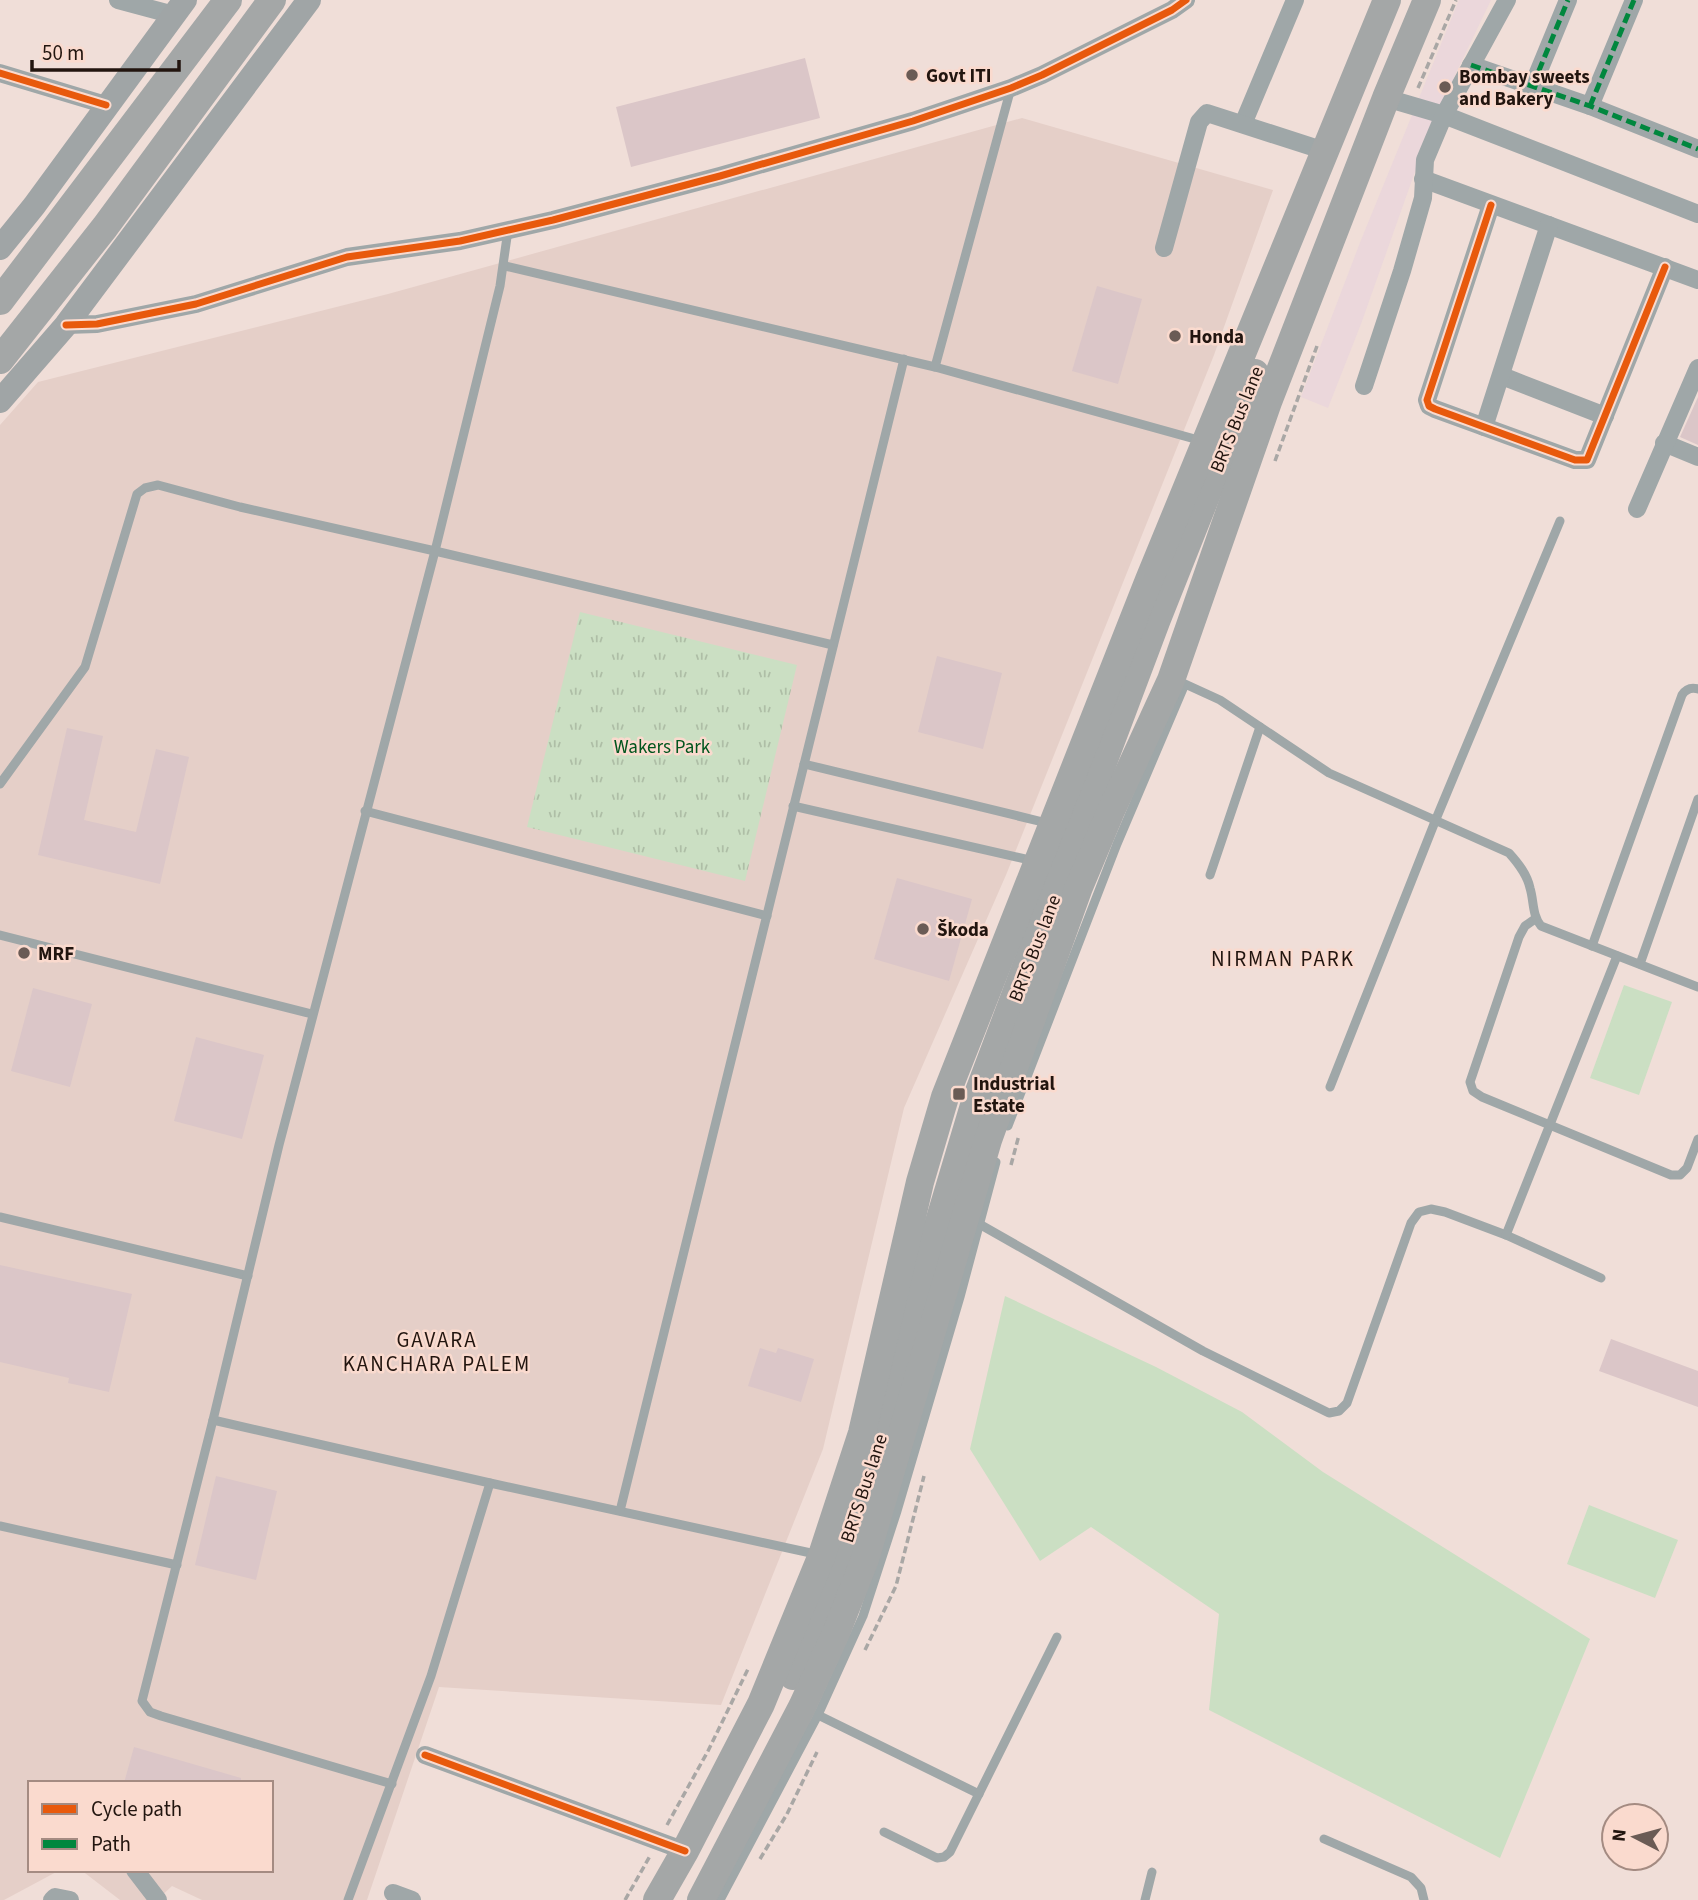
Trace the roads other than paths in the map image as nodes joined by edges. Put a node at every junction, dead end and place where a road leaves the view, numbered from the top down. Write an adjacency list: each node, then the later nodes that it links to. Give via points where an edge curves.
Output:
1 (118, 0): 13 (street)
2 (228, 0): 35 (main road)
3 (272, 0): 38 (main road, via 105,227)
4 (309, 0): 36 (street)
5 (1186, 0): 17 (street)
6 (1295, 0): 22 (street)
7 (1387, 0): 24 (main road)
8 (1406, 0): 61 (main road, BRTS Bus lane, via 1153,631)
9 (1427, 0): 18 (main road)
10 (1507, 0): 14 (street)
11 (1568, 0): 16 (street)
12 (1634, 0): 20 (street)
13 (179, 8): 19 (street)
14 (1471, 65): 16 (street); 21 (street)
15 (0, 73): 19 (street)
16 (1532, 85): 20 (street)
17 (1011, 88): 29 (street, via 720,176); 39 (lane)
18 (1399, 101): 21 (street); 61 (main road, via 1269,402 1171,680)
19 (106, 105): 30 (street)
20 (1590, 106): 23 (street)
21 (1444, 115): 25 (street); 27 (street)
22 (1243, 124): 24 (street); 31 (street, via 1207,113 1202,116)
23 (1698, 149)
24 (1325, 151): 46 (main road)
25 (1423, 179): 26 (street); 42 (street, via 1423,198)
26 (1491, 205): 28 (street); 45 (street, via 1427,400 1435,409)
27 (1698, 214)
28 (1549, 225): 33 (street); 41 (street)
29 (508, 230): 32 (lane); 36 (street, via 346,257 196,304 97,324)
30 (3, 238)
31 (1164, 248)
32 (505, 266): 37 (lane); 51 (lane)
33 (1665, 267): 34 (street); 44 (street)
34 (1698, 280)
35 (0, 301)
36 (66, 325): 43 (street)
37 (904, 359): 39 (lane); 52 (lane)
38 (0, 360)
39 (935, 367): 46 (lane)
40 (1698, 368): 47 (street)
41 (1502, 376): 44 (street); 45 (street)
42 (1364, 386)
43 (0, 401)
44 (1605, 416): 45 (street, via 1590,455 1581,461)
45 (1484, 427)
46 (1205, 442): 61 (main road)
47 (1664, 443): 48 (street); 49 (street)
48 (1698, 457)
49 (1637, 509)
50 (1560, 521): 60 (lane)
51 (435, 551): 52 (lane); 56 (lane, via 158,485 145,488 137,494 85,667); 59 (lane)
52 (833, 645): 55 (lane)
53 (1698, 689): 67 (lane, via 1685,690 1682,695)
54 (1260, 727): 60 (lane, via 1329,773); 61 (lane, via 1220,700 1185,684); 63 (lane)
55 (804, 764): 58 (lane); 61 (lane)
56 (0, 784)
57 (1698, 799): 69 (lane)
58 (793, 806): 62 (lane); 64 (lane)
59 (365, 811): 64 (lane); 71 (lane)
60 (1436, 820): 65 (lane, via 1509,853 1530,886); 72 (lane)
61 (1087, 835): 62 (main road); 62 (main road)
62 (1073, 872): 74 (lane); 78 (main road, via 1079,887 988,1139); 86 (main road, via 944,1097 862,1433); 105 (main road, BRTS Bus lane, via 975,1102 849,1536 775,1718)
63 (1210, 875)
64 (767, 916): 84 (lane)
65 (1535, 919): 67 (lane, via 1541,926); 73 (lane, via 1519,937 1470,1082 1472,1091 1482,1097)
66 (0, 935): 71 (lane)
67 (1592, 946): 68 (lane)
68 (1617, 956): 69 (lane); 73 (lane)
69 (1640, 964): 70 (lane)
70 (1698, 987)
71 (312, 1014): 80 (lane)
72 (1330, 1087)
73 (1549, 1125): 75 (lane, via 1671,1175 1680,1175 1687,1168); 79 (lane)
74 (1006, 1129)
75 (1698, 1139)
76 (998, 1154): 78 (lane)
77 (0, 1217): 80 (lane)
78 (973, 1220): 79 (lane, via 1203,1350 1329,1413 1347,1403 1411,1223 1419,1212 1446,1212); 89 (lane, via 901,1498 863,1616); 106 (main road, via 841,1621 802,1707)
79 (1506, 1235): 81 (lane)
80 (247, 1276): 82 (lane)
81 (1601, 1278)
82 (214, 1420): 83 (lane); 87 (lane)
83 (490, 1483): 84 (lane); 91 (lane, via 431,1676)
84 (620, 1511): 86 (lane)
85 (0, 1526): 87 (lane)
86 (821, 1555): 95 (main road, via 761,1704)
87 (177, 1565): 91 (lane, via 142,1701 150,1712)
88 (1057, 1637): 92 (lane)
89 (818, 1715): 92 (lane); 107 (lane)
90 (425, 1755): 95 (street)
91 (392, 1784): 102 (lane)
92 (979, 1794): 93 (lane, via 944,1857 937,1858)
93 (884, 1832)
94 (1324, 1839): 109 (lane, via 1411,1877)
95 (685, 1851): 104 (main road)
96 (137, 1872): 101 (street)
97 (1152, 1872): 108 (lane)
98 (393, 1893): 103 (street)
99 (52, 1900): 100 (street)
100 (70, 1900)
101 (158, 1900)
102 (348, 1900)
103 (412, 1900)
104 (657, 1900)
105 (680, 1900)
106 (701, 1900)
107 (720, 1900)
108 (1145, 1900)
109 (1424, 1900)

